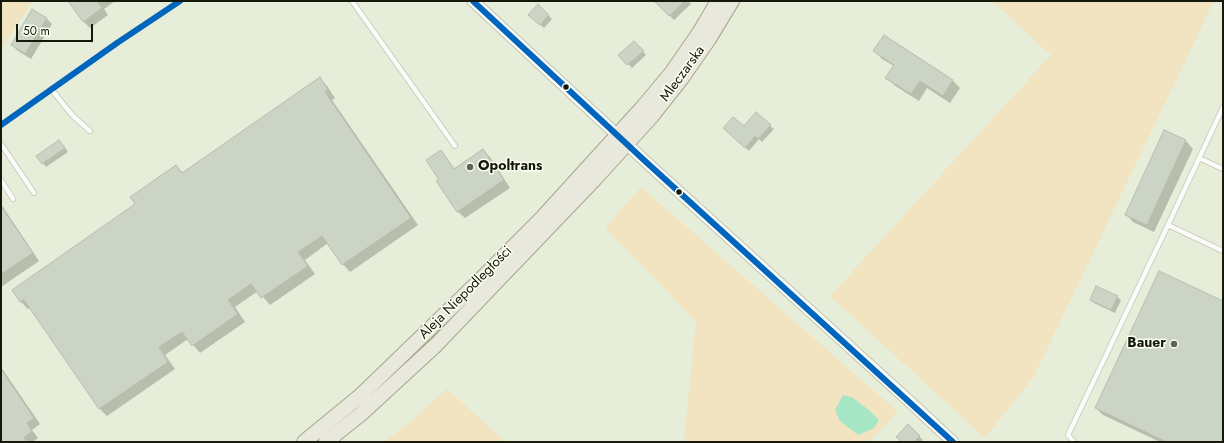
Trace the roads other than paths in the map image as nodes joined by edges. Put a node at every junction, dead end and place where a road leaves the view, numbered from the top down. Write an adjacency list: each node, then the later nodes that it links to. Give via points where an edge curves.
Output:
1 (352, 1): 10 (lane)
2 (473, 1): 8 (street)
3 (718, 1): 8 (main road, Mleczarska, via 672,72 642,108)
4 (732, 1): 8 (main road, Mleczarska, via 682,78 652,116)
5 (51, 89): 7 (lane, via 73,116)
6 (1223, 107): 11 (lane)
7 (90, 131)
8 (622, 139): 18 (main road, Aleja Niepodległości, via 360,396); 19 (main road, Aleja Niepodległości, via 595,178 436,345 362,413); 20 (street)
9 (1, 144): 14 (lane)
10 (456, 146)
11 (1200, 158): 12 (lane); 16 (lane)
12 (1223, 169)
13 (1, 180): 15 (lane)
14 (34, 193)
15 (13, 199)
16 (1168, 225): 17 (lane); 21 (lane, via 1068,435)
17 (1223, 251)
18 (304, 442)
19 (326, 442)
20 (953, 442)
21 (1074, 442)

